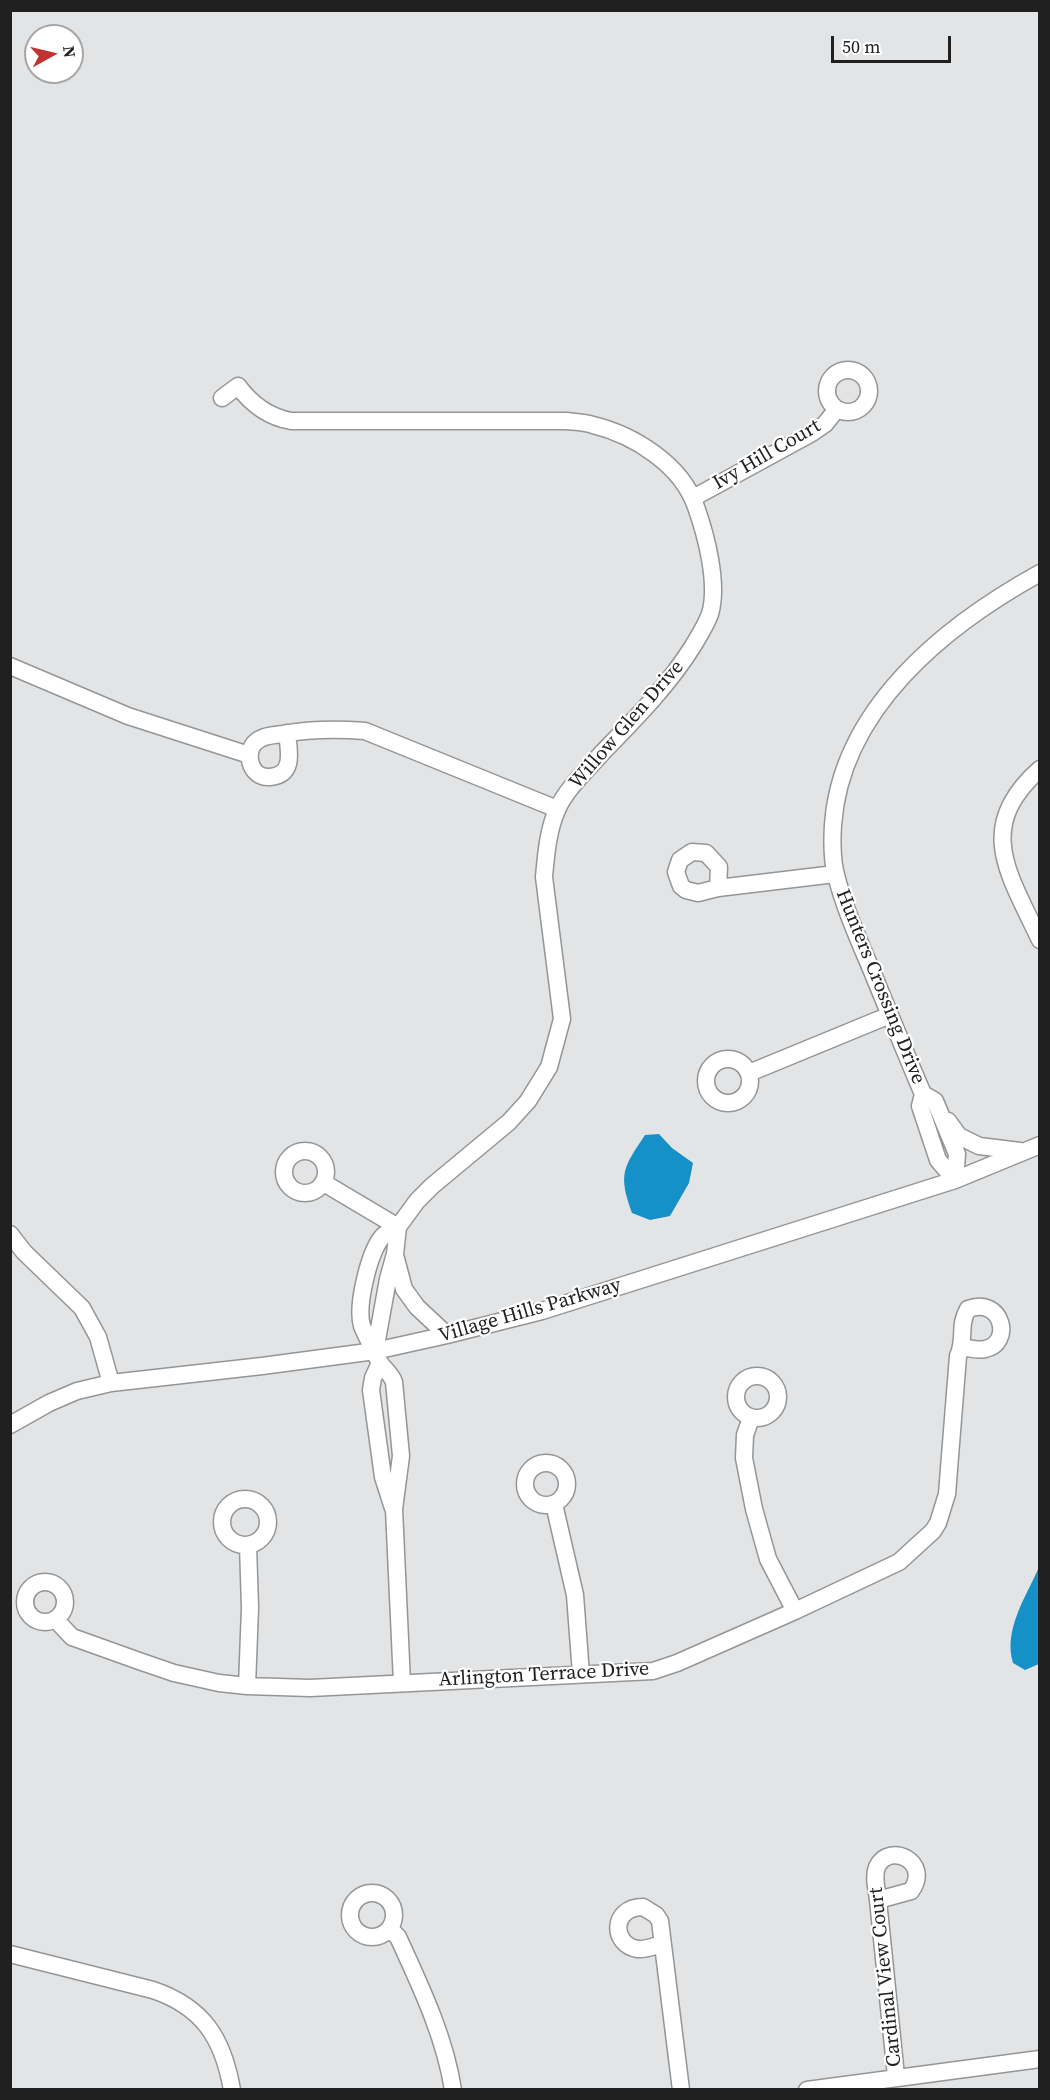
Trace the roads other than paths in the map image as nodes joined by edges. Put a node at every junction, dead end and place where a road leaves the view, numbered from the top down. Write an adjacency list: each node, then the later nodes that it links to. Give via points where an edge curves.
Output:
1 (222, 398): 3 (street, Willow Glen Drive, via 238,386 274,418 291,421 592,424 653,454 684,483)
2 (837, 409): 3 (street, Ivy Hill Court, via 812,433)
3 (693, 498): 9 (street, Willow Glen Drive, via 708,551 713,589 711,612 667,684 577,781)
4 (1040, 573): 10 (street, Hunters Crossing Drive, via 1000,595 942,638 899,681 865,725 837,791 832,839)
5 (10, 666): 7 (street, via 128,716)
6 (287, 733): 7 (street, via 261,738); 7 (street, via 290,761 282,773 259,775 249,762); 9 (street, via 335,728 371,733)
7 (249, 755)
8 (1040, 769): 12 (street, via 1010,801 1002,842 1009,872)
9 (557, 809): 20 (street, Willow Glen Drive, via 544,877 562,1019 549,1067 528,1101 509,1122 425,1194)
10 (835, 874): 11 (street); 13 (street, Hunters Crossing Drive)
11 (711, 890)
12 (1040, 940)
13 (890, 1015): 14 (street); 15 (street, Hunters Crossing Drive)
14 (749, 1073)
15 (923, 1094): 16 (street, Hunters Crossing Drive, via 935,1101); 18 (street, Hunters Crossing Drive, via 920,1106 938,1160)
16 (940, 1112): 17 (street, Hunters Crossing Drive, via 959,1136 979,1146); 18 (street, Hunters Crossing Drive, via 957,1154)
17 (1032, 1148): 18 (street, Village Hills Parkway)
18 (956, 1180): 23 (street, Village Hills Parkway, via 542,1311)
19 (324, 1183): 20 (street)
20 (398, 1227): 22 (street); 25 (street, Willow Glen Drive, via 383,1235 371,1258 361,1301 362,1326)
21 (10, 1233): 26 (street, via 24,1252 82,1308 98,1337)
22 (395, 1254): 23 (street, via 404,1289); 25 (street)
23 (447, 1335): 25 (street, Village Hills Parkway)
24 (962, 1347): 32 (street, Arlington Terrace Drive, via 958,1356 947,1494 933,1531 899,1562)
25 (377, 1357): 26 (street, Village Hills Parkway); 30 (street, via 371,1390 383,1477); 30 (street, Willow Glen Drive, via 394,1382 401,1456)
26 (111, 1383): 28 (street, Village Hills Parkway, via 77,1391)
27 (751, 1418): 32 (street, via 744,1458 750,1492 768,1559)
28 (10, 1425)
29 (554, 1504): 34 (street, via 575,1595)
30 (394, 1509): 35 (street)
31 (248, 1545): 36 (street)
32 (795, 1611): 34 (street, Arlington Terrace Drive, via 653,1671)
33 (55, 1619): 36 (street, Arlington Terrace Drive, via 72,1637 139,1661 174,1673)
34 (581, 1674): 35 (street, Arlington Terrace Drive)
35 (402, 1683): 36 (street, Arlington Terrace Drive, via 310,1688)
36 (247, 1686)
37 (878, 1900): 37 (street, Cardinal View Court, via 875,1877 880,1862 893,1855 910,1860 916,1872 915,1885 910,1891); 42 (street, Cardinal View Court)
38 (390, 1929): 44 (street, via 398,1937 434,2023)
39 (662, 1944): 39 (street, via 660,1921 650,1910 635,1907 622,1914 618,1929 624,1942 637,1949); 45 (street)
40 (10, 1954): 43 (street, via 153,1990 186,2005 216,2036)
41 (1040, 2059): 42 (street)
42 (896, 2076): 46 (street)
43 (232, 2090)
44 (453, 2090)
45 (681, 2090)
46 (807, 2090)

